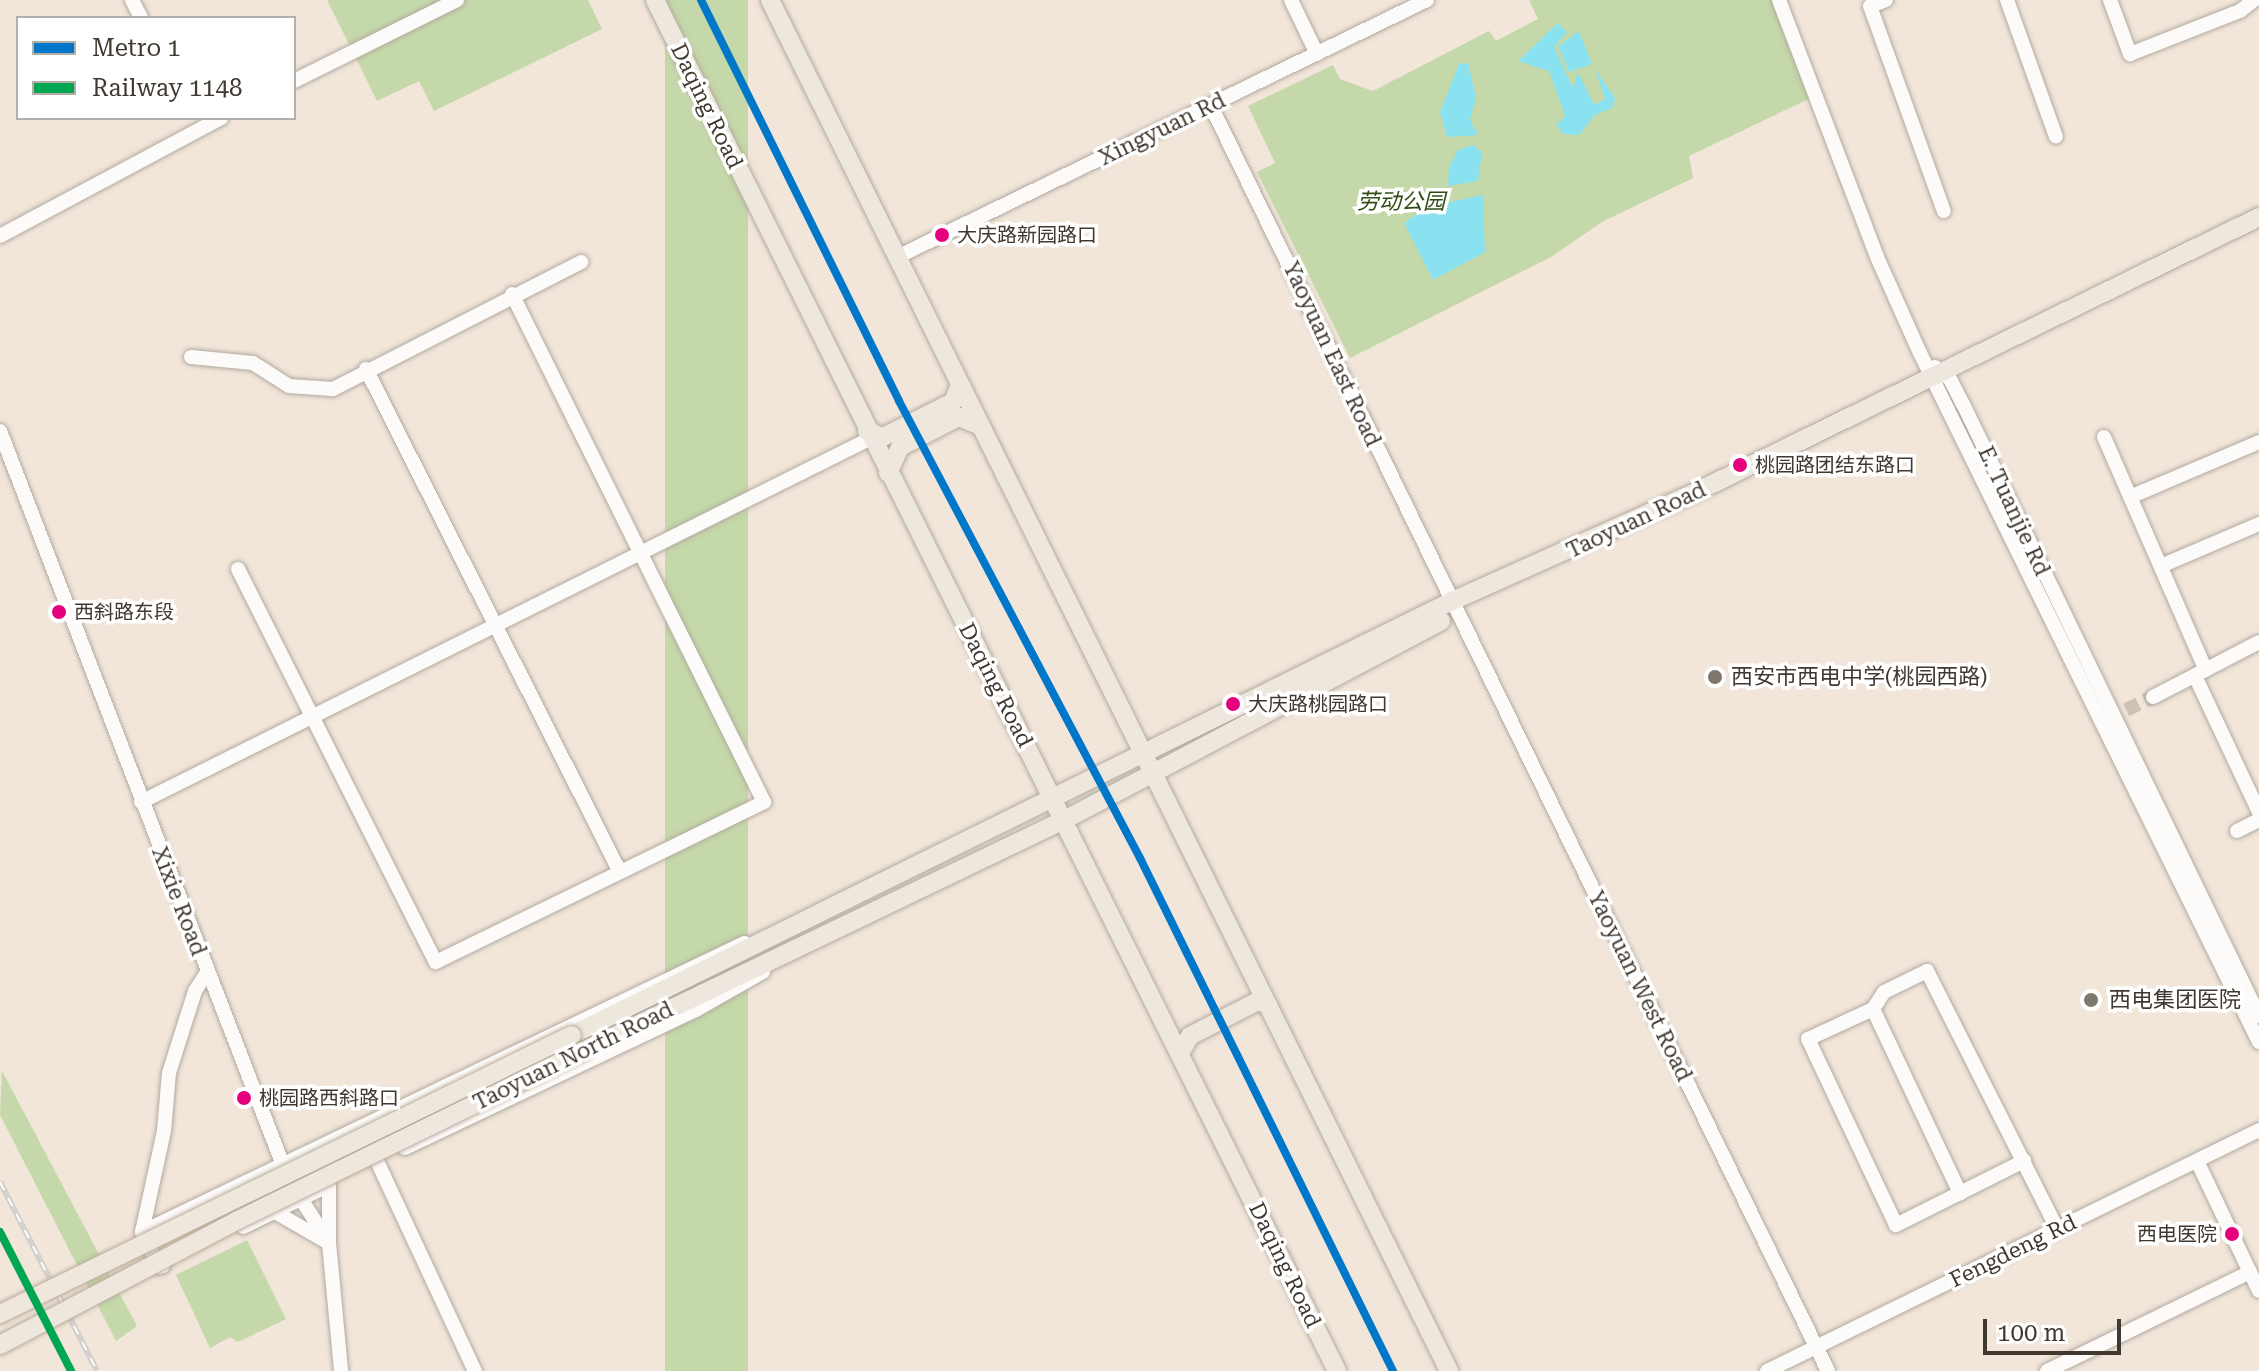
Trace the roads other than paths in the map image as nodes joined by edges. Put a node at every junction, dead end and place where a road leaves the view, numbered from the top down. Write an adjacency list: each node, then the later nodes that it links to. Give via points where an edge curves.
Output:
1 (457, 0): 14 (street)
2 (655, 0): 32 (main road, Daqing Road)
3 (770, 0): 23 (main road)
4 (1291, 0): 13 (street)
5 (1427, 0): 13 (street, Xingyuan Rd)
6 (1779, 0): 28 (street, via 1877,257)
7 (1789, 0): 28 (street, E. Tuanjie Rd)
8 (1886, 0): 12 (street)
9 (2007, 0): 18 (street)
10 (2110, 0): 11 (street, via 2130,54 2240,11)
11 (2254, 0)
12 (1868, 3): 19 (street)
13 (1317, 54): 15 (street, Xingyuan Rd)
14 (296, 80)
15 (1211, 106): 23 (street, Xingyuan Rd); 41 (street, Yaoyuan East Road)
16 (213, 120): 17 (street)
17 (192, 125): 22 (street)
18 (2056, 137)
19 (1944, 211)
20 (2259, 217): 28 (main road, Taoyuan Road)
21 (2259, 229): 28 (main road, Taoyuan Road)
22 (0, 236)
23 (897, 257): 29 (main road)
24 (581, 262): 25 (street)
25 (512, 294): 27 (street); 38 (street)
26 (191, 357): 27 (street, via 253,363 289,386 315,391 333,389)
27 (366, 369): 42 (street)
28 (1940, 378): 41 (main road, Taoyuan Road); 61 (street, E. Tuanjie Rd, via 2119,713); 63 (street)
29 (960, 385): 30 (main road); 32 (main road, via 953,402 883,437)
30 (980, 426): 35 (main road, via 959,417 895,452); 47 (main road)
31 (0, 431): 49 (street, Xixie Road)
32 (869, 435): 35 (main road, Daqing Road); 38 (street)
33 (2104, 437): 36 (street)
34 (2259, 442): 36 (street)
35 (888, 473): 48 (main road, Daqing Road)
36 (2130, 497): 39 (street)
37 (2259, 524): 39 (street)
38 (641, 553): 42 (street); 54 (street, via 764,802)
39 (2161, 566): 44 (street)
40 (238, 569): 46 (street)
41 (1453, 608): 47 (main road, Taoyuan Road); 81 (street, Yaoyuan West Road)
42 (496, 626): 46 (street); 54 (street)
43 (2259, 642): 44 (street)
44 (2201, 673): 45 (street); 50 (street)
45 (2153, 697)
46 (312, 717): 49 (street); 54 (street, via 436,962)
47 (1145, 764): 48 (main road, Taoyuan North Road); 51 (main road, Taoyuan North Road); 58 (main road)
48 (1054, 800): 51 (main road, Daqing Road); 55 (main road, Taoyuan North Road)
49 (141, 802): 57 (street, Xixie Road)
50 (2259, 812)
51 (1066, 819): 56 (main road, Taoyuan North Road); 62 (main road, Daqing Road)
52 (2259, 820): 53 (street)
53 (2237, 831)
54 (620, 872)
55 (805, 922): 69 (street, via 717,952); 79 (main road, Taoyuan North Road, bridge)
56 (801, 947): 66 (street, via 736,990); 80 (main road, Taoyuan North Road, bridge, via 236,1221)
57 (206, 974): 69 (street, Xixie Road); 75 (street, via 195,991 169,1073 164,1131)
58 (1259, 987): 59 (main road); 62 (main road, via 1256,997 1214,1018 1179,1034)
59 (1268, 1005): 64 (main road, via 1258,1001 1190,1036); 85 (main road)
60 (1873, 1009): 67 (street, via 1884,992 1927,971); 71 (street); 71 (street, via 1808,1039 1896,1225)
61 (2259, 1016)
62 (1170, 1030): 64 (main road, Daqing Road)
63 (2259, 1042)
64 (1181, 1052): 84 (main road, Daqing Road)
65 (2259, 1130): 68 (street, Fengdeng Rd)
66 (377, 1161): 70 (street); 83 (street)
67 (2024, 1161): 71 (street); 74 (street)
68 (2197, 1161): 74 (street, Fengdeng Rd); 77 (street)
69 (282, 1164): 72 (street, Xixie Road); 75 (street)
70 (329, 1185): 72 (street); 76 (street)
71 (1960, 1193)
72 (301, 1199): 73 (street); 76 (street, Xixie Road)
73 (275, 1212): 75 (street, via 159,1267); 76 (street)
74 (2058, 1230): 81 (street, Fengdeng Rd)
75 (142, 1232)
76 (329, 1243): 82 (street, Xixie Road)
77 (2250, 1272): 78 (street); 88 (street)
78 (2259, 1291)
79 (0, 1314)
80 (0, 1345)
81 (1816, 1347): 86 (street, Fengdeng Rd); 87 (street, Yaoyuan West Road)
82 (341, 1371)
83 (475, 1371)
84 (1337, 1371)
85 (1449, 1371)
86 (1767, 1371)
87 (1828, 1371)
88 (2047, 1371)

